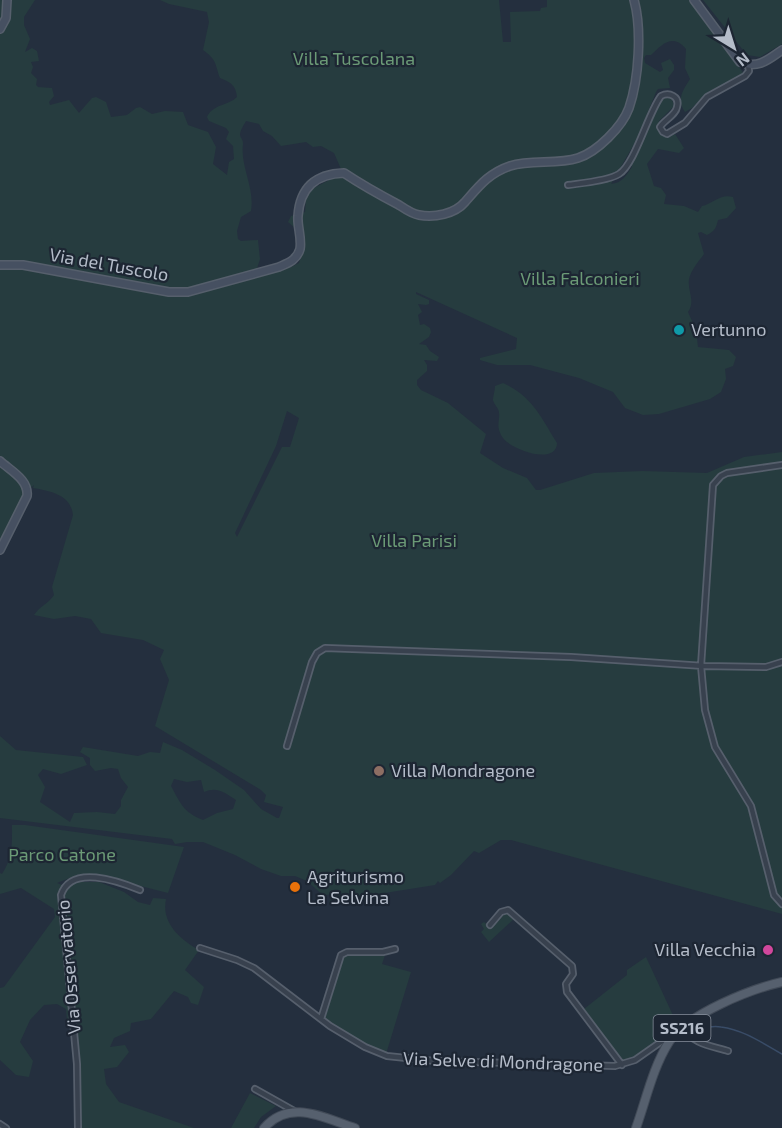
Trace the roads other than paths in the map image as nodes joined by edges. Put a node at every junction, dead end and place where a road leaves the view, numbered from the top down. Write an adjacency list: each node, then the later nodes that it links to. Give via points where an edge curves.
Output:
1 (7, 0): 4 (street, via 6,18)
2 (634, 0): 8 (street, Via del Tuscolo, via 638,16 636,80 628,108 613,131 577,158 532,161 488,177 464,204 451,212 417,215 344,173 332,173 307,187 298,216 300,249 293,261 279,267 188,292 169,292 23,265)
3 (694, 0): 6 (street, via 738,60)
4 (0, 29)
5 (782, 50): 6 (street, via 760,64)
6 (748, 65): 7 (street, via 745,76 709,96 685,123 667,134 660,127 676,112 678,104 671,94 661,96 622,172)
7 (568, 185)
8 (0, 265)
9 (0, 461): 11 (street, via 22,479 28,491)
10 (782, 465): 13 (street, via 726,473 712,486)
11 (0, 550)
12 (782, 662): 13 (street, via 766,667)
13 (701, 666): 14 (street, via 326,648 317,652 312,662); 16 (street, via 712,741 750,804 774,895)
14 (287, 746)
15 (140, 890): 29 (street, Via Osservatorio, via 82,876 68,882 61,895 77,1064)
16 (782, 904)
17 (490, 925): 24 (street, Via Selve di Mondragone, via 502,911 509,910 572,966 567,992)
18 (200, 948): 21 (street, Via Selve di Mondragone, via 254,968)
19 (395, 948): 21 (street, via 342,954)
20 (782, 982): 22 (main road, SS216, via 751,990)
21 (321, 1019): 24 (street, Via Selve di Mondragone, via 365,1047 395,1058)
22 (683, 1026): 23 (street, via 693,1040); 24 (street, Via Selve di Mondragone); 32 (main road, SS216, via 667,1046)
23 (728, 1051)
24 (622, 1065)
25 (255, 1089): 26 (street)
26 (296, 1112): 30 (main road, via 278,1115); 31 (main road)
27 (0, 1124): 28 (street)
28 (6, 1128)
29 (78, 1128)
30 (264, 1128)
31 (355, 1128)
32 (636, 1128)

